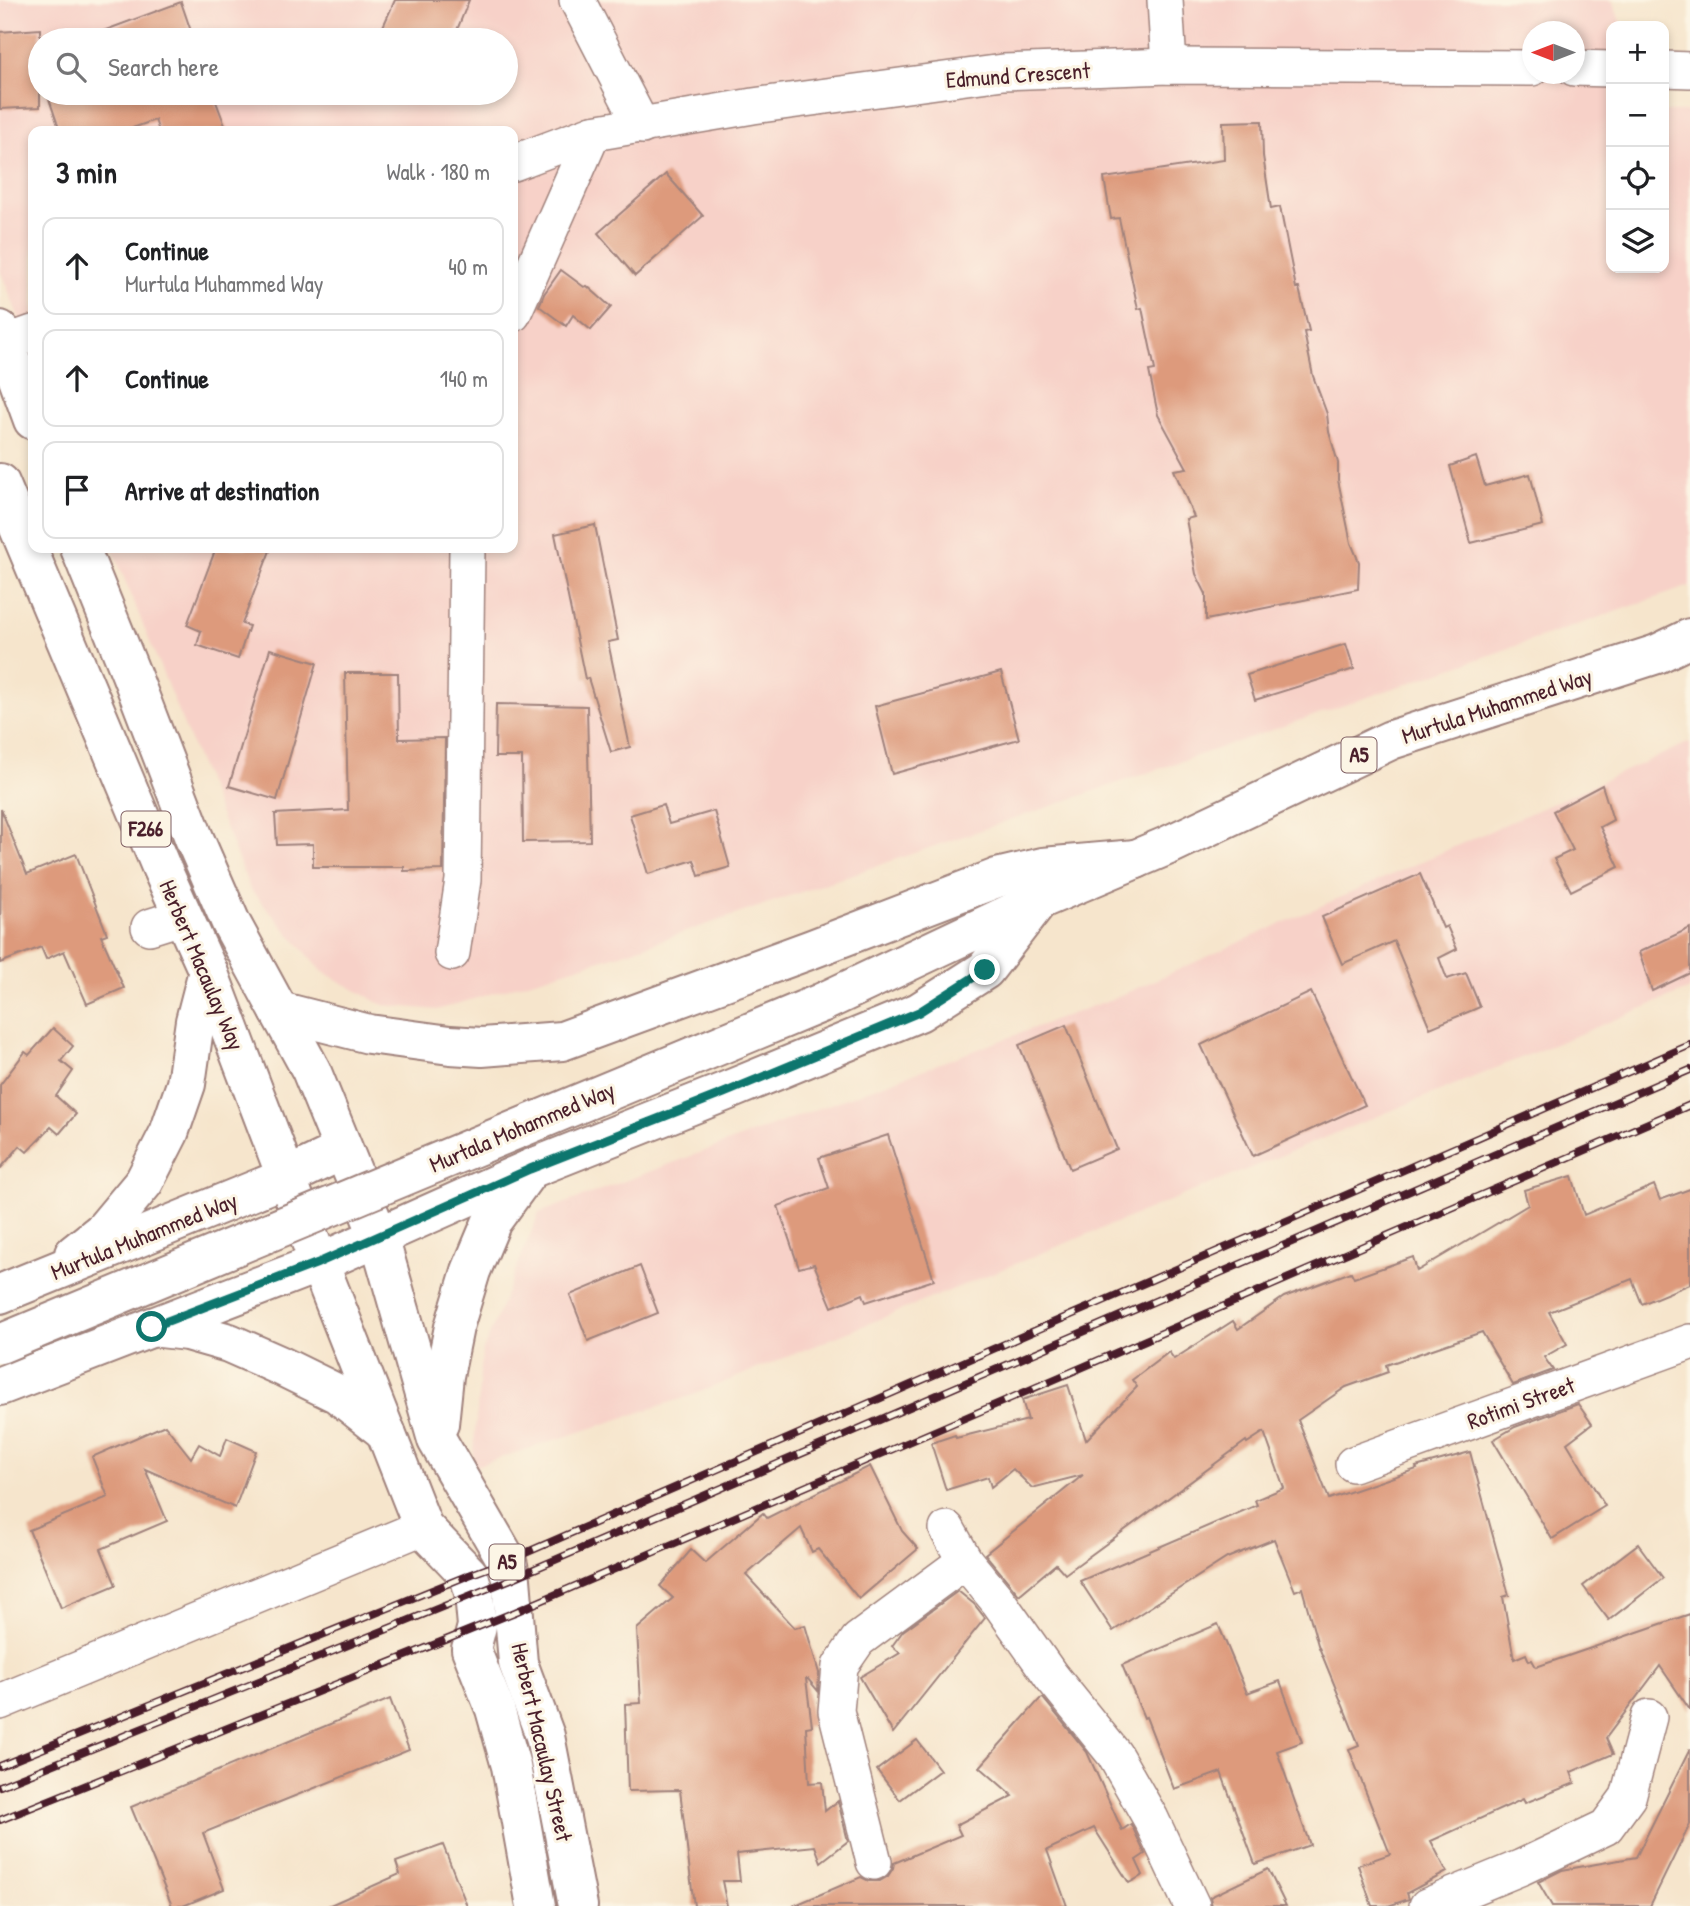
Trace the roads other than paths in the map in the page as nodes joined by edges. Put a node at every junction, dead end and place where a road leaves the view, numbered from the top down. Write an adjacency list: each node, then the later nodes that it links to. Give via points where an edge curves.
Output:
1 (577, 0): 9 (street)
2 (1165, 0): 3 (street)
3 (1169, 66): 4 (street, Edmund Crescent); 9 (street, Edmund Crescent, via 1003,72)
4 (1522, 68)
5 (1585, 68): 6 (street)
6 (1606, 69)
7 (1669, 69): 8 (street)
8 (1690, 70)
9 (642, 126): 10 (street, Edmund Crescent)
10 (593, 134): 11 (street, Edmund Crescent); 12 (street)
11 (518, 161)
12 (518, 303)
13 (13, 335): 14 (main road)
14 (28, 399)
15 (0, 483): 16 (main road, Herbert Macaulay Way / F266)
16 (28, 550)
17 (29, 553): 24 (main road, Herbert Macaulay Way / F266, via 161,867 166,921)
18 (82, 553): 25 (main road, Herbert Macaulay Way / F266, via 215,887)
19 (467, 553): 23 (street, via 463,880)
20 (1690, 638): 21 (main road, Murtula Muhammed Way / A5, via 1657,654 1391,740)
21 (1136, 859): 22 (main road, Murtula Muhammed Way / A5); 25 (main road, via 1043,867 997,878 562,1041 450,1045 369,1034)
22 (1039, 900): 27 (main road, A5, via 985,970 919,1012); 35 (main road, Murtala Mohammed Way, bridge, via 821,1003)
23 (452, 953)
24 (208, 971): 28 (main road, Herbert Macaulay Way / F266); 31 (main road, via 186,1084 169,1133 144,1182 104,1230)
25 (279, 1011): 26 (main road, Herbert Macaulay Way / F266, via 311,1070)
26 (343, 1150): 28 (main road, Murtula Muhammed Way); 29 (main road, Herbert Macaulay Street / A5)
27 (530, 1169): 29 (main road, A5); 38 (main road, via 492,1221 471,1271 449,1351)
28 (287, 1177): 30 (main road, Herbert Macaulay Street / A5); 31 (main road, Murtula Muhammed Way)
29 (379, 1237): 30 (main road, A5); 38 (main road, Herbert Macaulay Street / A5)
30 (318, 1263): 33 (main road); 37 (main road, Herbert Macaulay Street / A5)
31 (50, 1274): 32 (main road, Murtula Muhammed Way)
32 (0, 1294)
33 (152, 1327): 36 (main road); 37 (main road, via 229,1343 281,1366 338,1394)
34 (1690, 1342): 39 (street, Rotimi Street)
35 (0, 1344)
36 (0, 1386)
37 (386, 1432): 40 (main road, Herbert Macaulay Street / A5)
38 (437, 1440): 47 (main road, Herbert Macaulay Street / A5, via 507,1561 518,1662 545,1736)
39 (1353, 1464)
40 (423, 1527): 43 (street); 46 (main road, Herbert Macaulay Street / A5, via 469,1574 477,1626 471,1648 511,1766)
41 (947, 1529): 42 (street)
42 (965, 1560): 45 (street, via 858,1640 840,1666 836,1711); 48 (street, via 1114,1754)
43 (0, 1702)
44 (1649, 1717): 49 (street, via 1628,1797 1606,1827)
45 (874, 1861)
46 (536, 1906)
47 (578, 1906)
48 (1192, 1906)
49 (1427, 1906)

